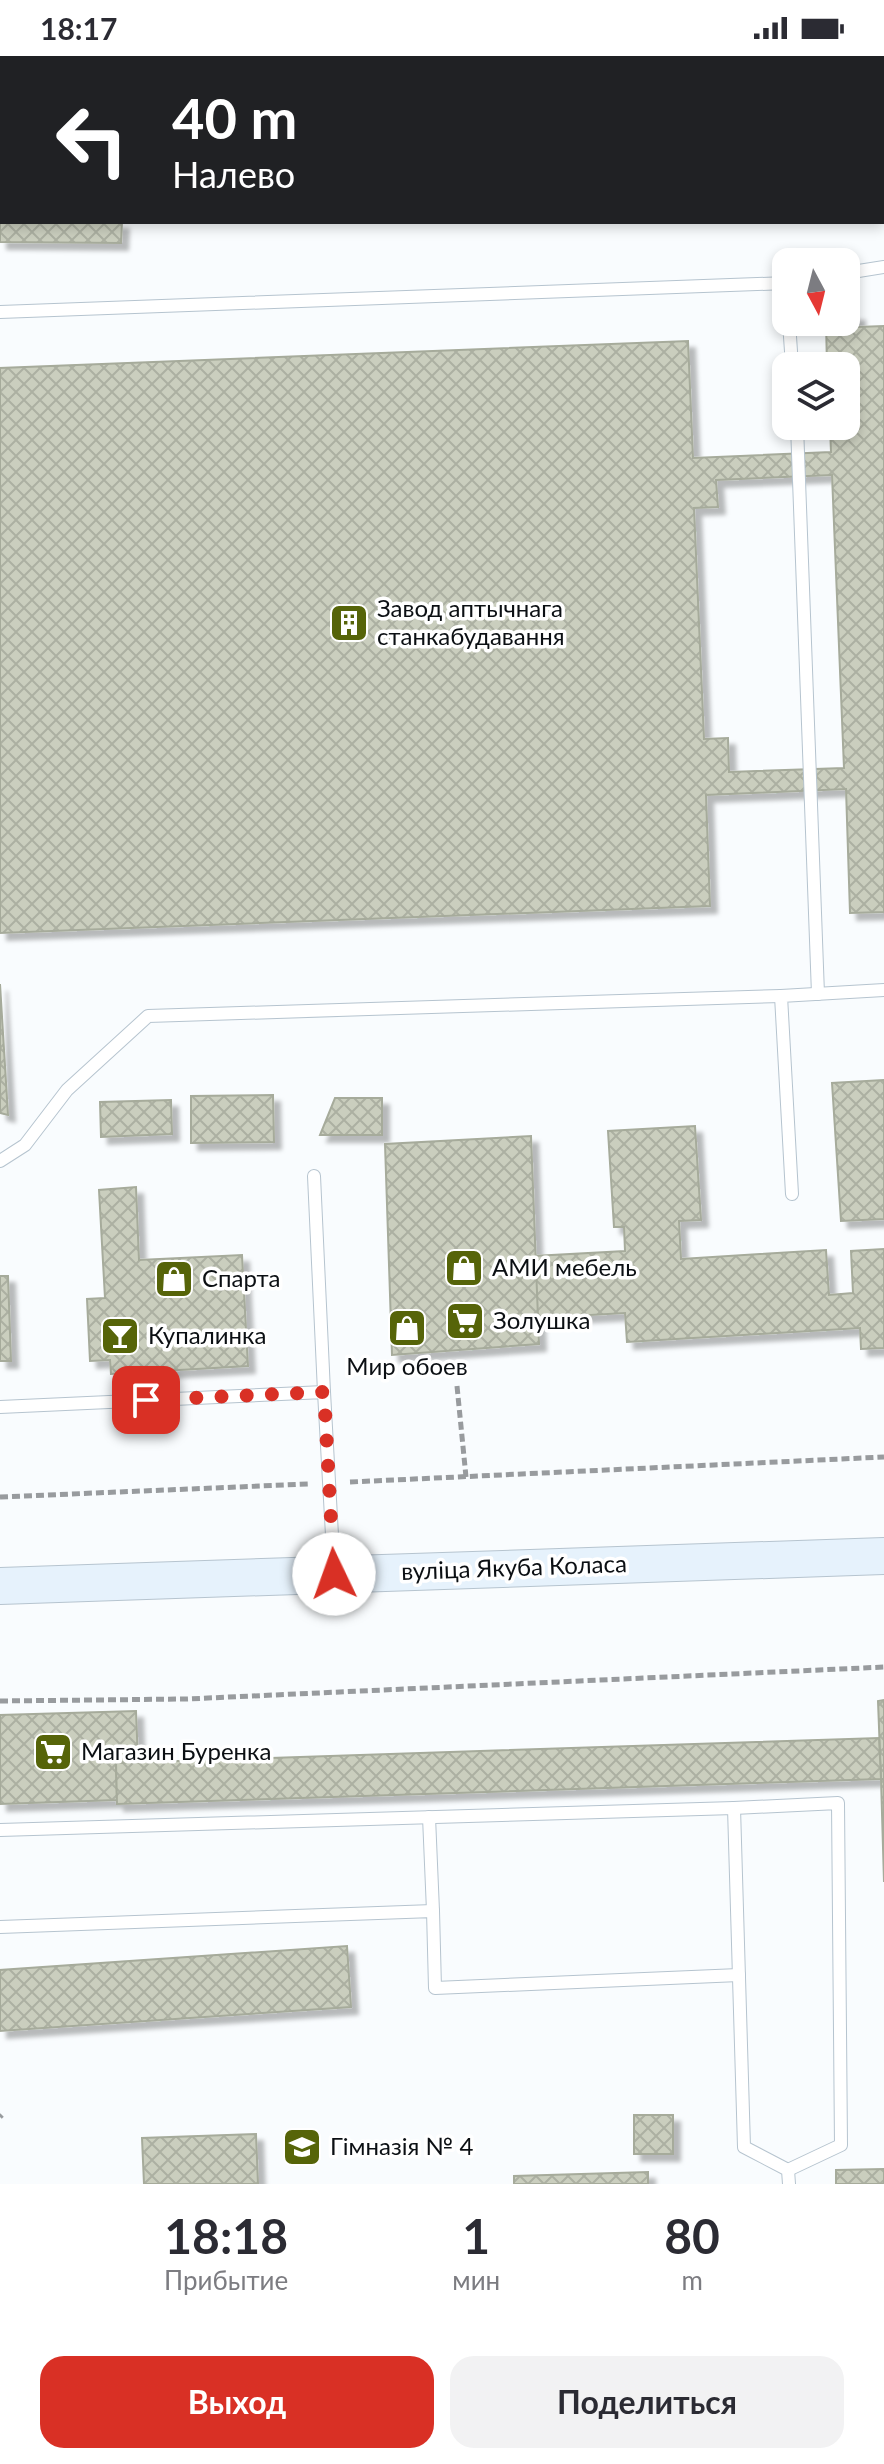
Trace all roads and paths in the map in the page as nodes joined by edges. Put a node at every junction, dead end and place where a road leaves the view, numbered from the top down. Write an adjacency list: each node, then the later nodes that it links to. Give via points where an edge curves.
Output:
1 (884, 267): 2 (lane)
2 (860, 271)
3 (772, 284): 4 (lane)
4 (0, 312)
5 (798, 440): 7 (lane)
6 (884, 990): 7 (lane)
7 (818, 994): 8 (lane)
8 (781, 996): 9 (lane, via 148,1016 67,1090 25,1145); 11 (lane)
9 (0, 1161)
10 (314, 1176): 13 (lane)
11 (792, 1194)
12 (457, 1386): 16 (path)
13 (324, 1392): 14 (lane); 17 (lane)
14 (0, 1407)
15 (884, 1457): 16 (path)
16 (466, 1477): 17 (path)
17 (329, 1483): 18 (path); 20 (lane)
18 (0, 1497)
19 (884, 1556): 20 (main road, вуліца Якуба Коласа)
20 (334, 1574): 21 (main road, вуліца Якуба Коласа)
21 (0, 1586)
22 (884, 1667): 23 (path, via 203,1698)
23 (0, 1701)
24 (734, 1808): 25 (lane); 29 (lane); 30 (lane, via 838,1803 841,2145)
25 (429, 1817): 26 (lane); 27 (lane)
26 (0, 1830)
27 (433, 1911): 28 (lane); 29 (lane, via 435,1988)
28 (0, 1927)
29 (739, 1975): 30 (lane, via 744,2147)
30 (788, 2170): 31 (lane)
31 (789, 2184)

